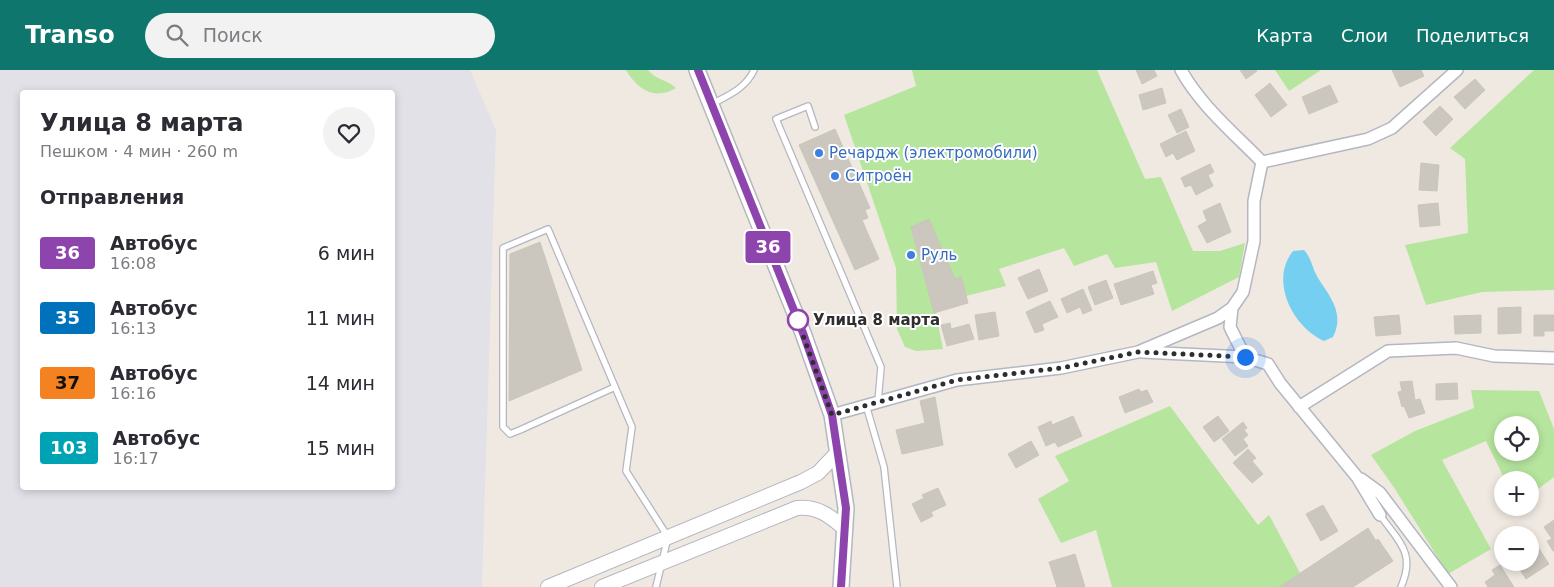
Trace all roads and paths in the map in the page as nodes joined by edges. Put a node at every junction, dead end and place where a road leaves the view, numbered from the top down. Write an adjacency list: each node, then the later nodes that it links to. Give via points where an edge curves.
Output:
1 (698, 70): 5 (main road)
2 (754, 70): 5 (lane, via 736,92)
3 (1180, 70): 7 (street, via 1186,81)
4 (1457, 70): 7 (street, via 1392,128 1368,139)
5 (711, 104): 15 (main road, via 803,333)
6 (815, 127): 13 (lane, via 808,106 776,119 881,367)
7 (1262, 162): 8 (street, via 1254,201 1254,241 1243,292)
8 (1232, 308): 9 (street, via 1218,318); 10 (street, via 1230,327)
9 (1138, 352): 10 (street); 13 (street, via 1061,368 957,380)
10 (1245, 357): 14 (street, via 1268,364)
11 (1554, 358): 14 (street, via 1494,356 1456,348 1388,351)
12 (615, 387): 12 (lane, via 548,229 503,248 503,427 510,434); 20 (lane, via 632,426 626,471)
13 (872, 404): 15 (street); 26 (lane, via 884,466)
14 (1299, 407): 17 (street)
15 (832, 415): 16 (main road)
16 (838, 452): 19 (main road, via 846,508); 20 (street, via 818,473 801,482)
17 (1357, 477): 18 (street); 28 (street, via 1380,493)
18 (1380, 515): 27 (lane, via 1407,554 1407,572)
19 (845, 530): 21 (street, via 820,510 797,508); 25 (main road)
20 (668, 537): 21 (lane); 22 (street)
21 (661, 563): 23 (street); 24 (lane)
22 (548, 587)
23 (602, 587)
24 (656, 587)
25 (841, 587)
26 (897, 587)
27 (1400, 587)
28 (1451, 587)

